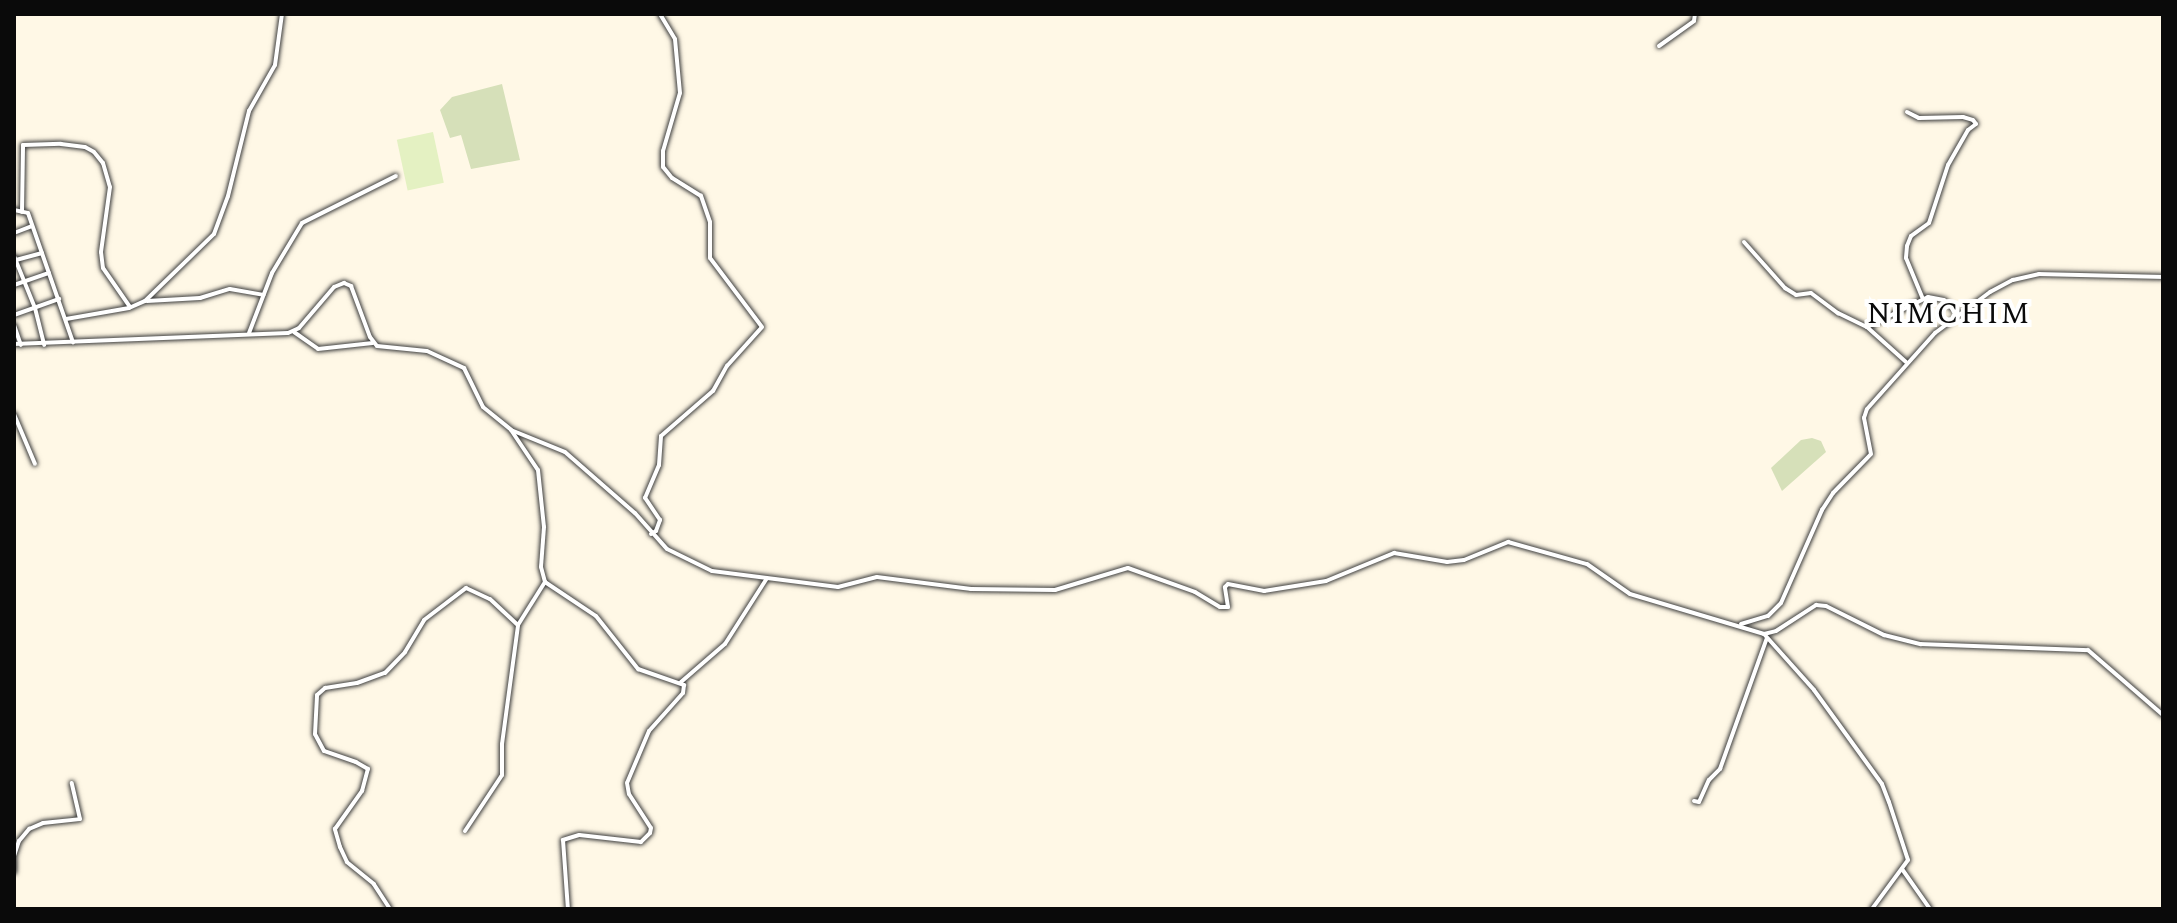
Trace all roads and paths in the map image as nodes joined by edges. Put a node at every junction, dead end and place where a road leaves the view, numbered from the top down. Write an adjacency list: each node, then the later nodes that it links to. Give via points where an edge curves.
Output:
1 (282, 14): 23 (street, via 275,65 249,111 214,234)
2 (660, 14): 42 (street, via 675,39 680,93 663,167 701,196 710,222 710,258 762,327 734,356 713,391 661,436 659,465 645,498 660,520)
3 (1695, 14): 4 (street, via 1694,21)
4 (1659, 46)
5 (1907, 112): 22 (street, via 1919,118 1963,117 1976,124 1948,165 1929,223 1911,236 1907,246 1906,258)
6 (396, 176): 20 (street, via 302,223)
7 (21, 183): 8 (street); 10 (street); 24 (street, via 23,145 61,144 94,152 110,187 103,268)
8 (14, 184)
9 (14, 210): 10 (street)
10 (22, 212): 11 (street, via 28,213)
11 (32, 226): 12 (street); 14 (street)
12 (14, 233)
13 (1744, 242): 30 (street, via 1791,293 1811,293)
14 (42, 253): 15 (street); 16 (street)
15 (15, 259): 18 (street)
16 (50, 273): 18 (street); 21 (street)
17 (2163, 277): 26 (street, via 2039,274 2013,280)
18 (25, 282): 19 (street); 25 (street)
19 (14, 285)
20 (263, 295): 23 (street, via 230,289 200,298); 32 (street)
21 (59, 299): 25 (street); 28 (street)
22 (1923, 299): 26 (street, via 1935,296); 30 (street)
23 (145, 301): 24 (street)
24 (130, 307): 28 (street)
25 (35, 308): 27 (street); 37 (street)
26 (1958, 314): 38 (street)
27 (14, 315)
28 (66, 319): 33 (street)
29 (14, 325): 36 (street)
30 (1867, 327): 38 (street)
31 (293, 331): 32 (street); 34 (street, via 318,349); 34 (street, via 334,287 348,283)
32 (249, 333): 33 (street)
33 (73, 342): 37 (street)
34 (373, 343): 40 (street, via 427,351 456,362 468,373 483,407)
35 (14, 344): 36 (street)
36 (21, 345): 37 (street)
37 (44, 345)
38 (1906, 362): 45 (street, via 1867,409 1871,454 1822,510 1781,603 1768,616)
39 (14, 414): 41 (street)
40 (511, 430): 42 (street, via 565,452 635,513); 44 (street, via 541,480)
41 (35, 464)
42 (651, 534): 43 (street, via 667,549 712,571)
43 (767, 578): 45 (street, via 838,587 877,577 971,589 1055,590 1128,568 1228,607 1228,584 1264,591 1326,581 1394,553 1447,562 1508,542 1587,564 1630,594); 48 (street, via 725,644)
44 (545, 582): 46 (street); 48 (street, via 596,616 638,669)
45 (1739, 624): 47 (street)
46 (518, 625): 52 (street, via 502,775); 56 (street, via 490,599 466,588 424,620 405,652 380,677 325,688 317,695 315,734 324,751 368,769 362,791 335,829 340,847)
47 (1766, 636): 49 (street, via 1816,605 1884,635 1921,644 2088,650); 51 (street, via 1720,769 1699,802); 54 (street, via 1794,664 1882,784 1908,860)
48 (681, 682): 57 (street, via 683,693 649,731 627,783 650,833 641,842 579,835 563,840)
49 (2163, 715)
50 (72, 783): 53 (street, via 80,819 29,829)
51 (1694, 801)
52 (465, 831)
53 (14, 858): 55 (street)
54 (1902, 869): 58 (street); 59 (street)
55 (14, 872)
56 (390, 909)
57 (568, 909)
58 (1872, 909)
59 (1930, 909)

